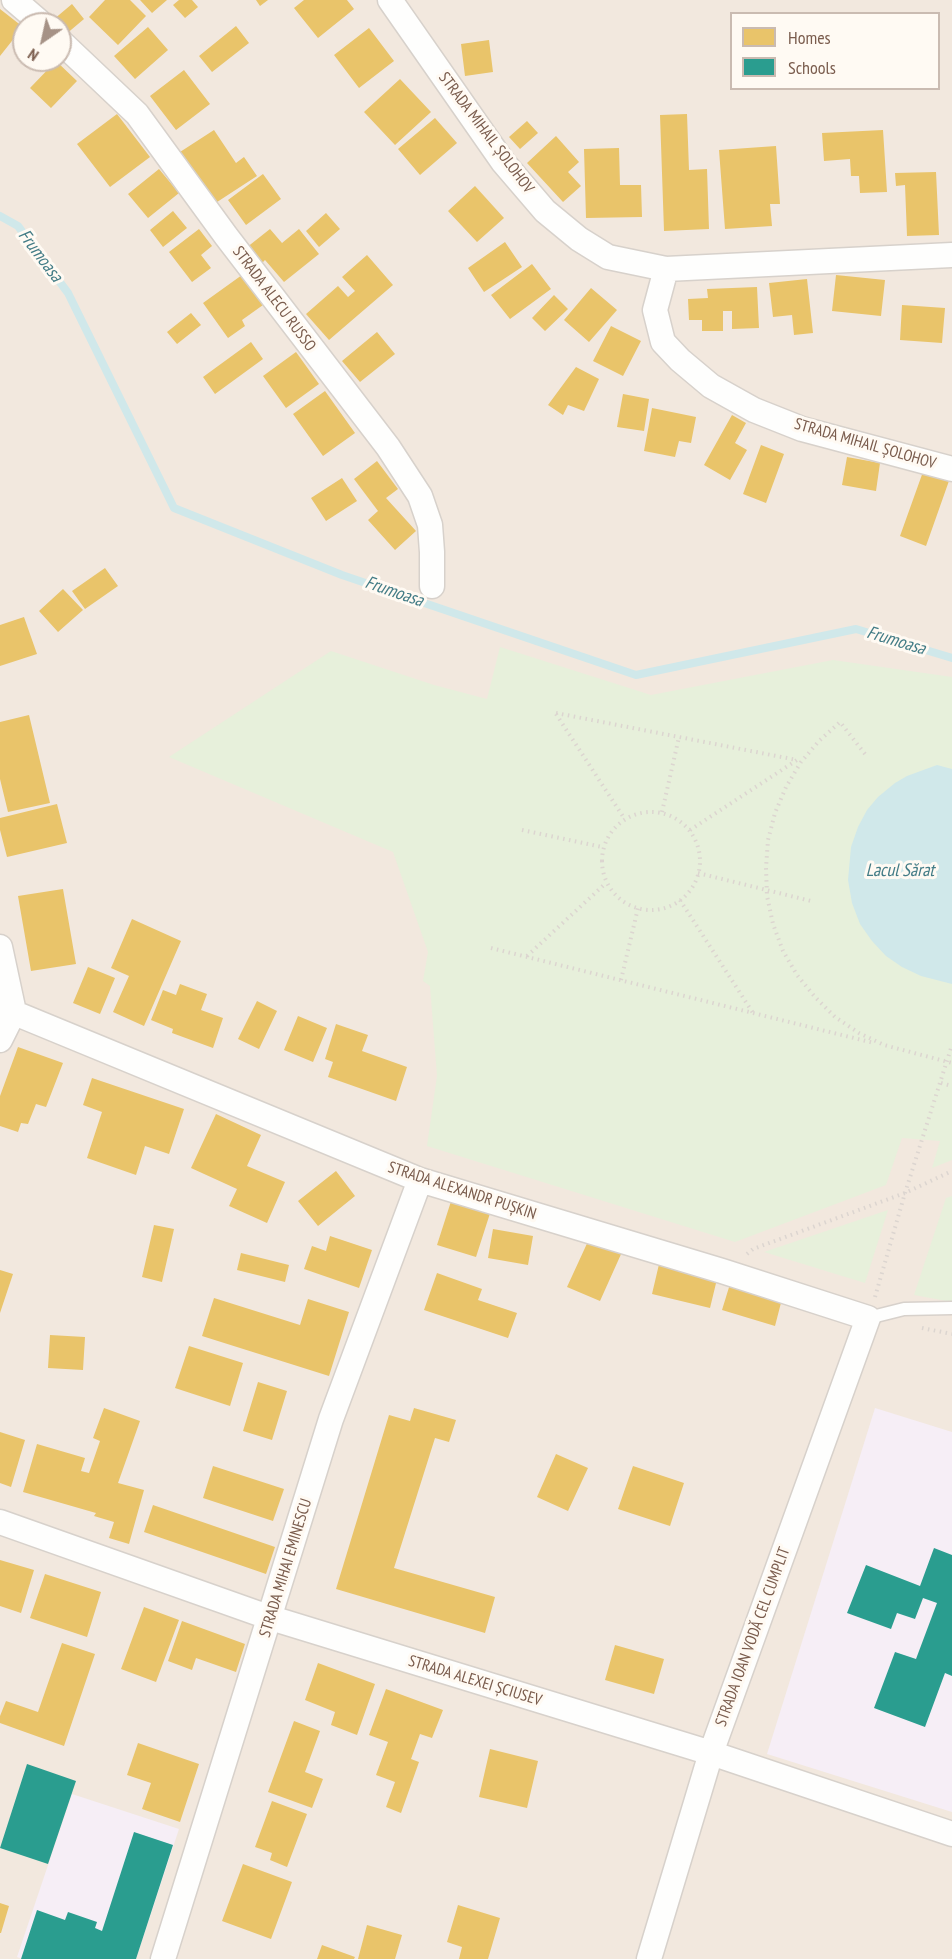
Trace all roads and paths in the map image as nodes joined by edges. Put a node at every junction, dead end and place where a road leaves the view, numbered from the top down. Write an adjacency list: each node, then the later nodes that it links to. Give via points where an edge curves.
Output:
1 (14, 0): 3 (street)
2 (390, 0): 6 (street, STRADA MIHAIL ȘOLOHOV, via 503,162 544,210 608,257)
3 (28, 12)
4 (72, 52): 8 (street, STRADA ALECU RUSSO, via 137,114 388,447 420,496 430,525)
5 (952, 255): 6 (street, STRADA MIHAIL ȘOLOHOV)
6 (666, 269): 7 (street, STRADA MIHAIL ȘOLOHOV, via 655,310 663,342 711,386 754,410 802,429)
7 (952, 469)
8 (432, 586)
9 (679, 737): 11 (path); 12 (path); 13 (path, via 556,713)
10 (865, 754): 11 (path, via 840,722)
11 (799, 761): 15 (path); 19 (path, via 775,813 768,840)
12 (662, 812): 13 (path, via 641,812); 15 (path)
13 (624, 818): 16 (path, via 610,831)
14 (522, 830): 16 (path)
15 (690, 830): 17 (path, via 699,846)
16 (602, 847): 18 (path, via 601,866)
17 (698, 873): 19 (path); 20 (path, via 696,882)
18 (606, 883): 22 (path, via 617,898); 25 (path)
19 (767, 890): 21 (path); 30 (path, via 773,924 797,975 835,1017)
20 (680, 900): 22 (path, via 651,911); 28 (path)
21 (811, 901)
22 (638, 908): 26 (path)
23 (0, 947): 27 (street)
24 (491, 948): 25 (path)
25 (527, 957): 26 (path)
26 (621, 980): 28 (path)
27 (7, 1010): 29 (street); 36 (street, STRADA ALEXANDR PUȘKIN)
28 (753, 1013): 30 (path)
29 (0, 1040)
30 (884, 1045): 32 (path)
31 (952, 1045): 32 (path)
32 (950, 1062): 33 (path)
33 (941, 1083): 34 (path); 37 (path)
34 (952, 1086)
35 (952, 1171): 37 (path)
36 (420, 1180): 38 (street, STRADA ALEXANDR PUȘKIN); 42 (street, STRADA MIHAI EMINESCU, via 332,1419)
37 (905, 1193): 38 (path, via 753,1249); 40 (path)
38 (722, 1271): 40 (street, STRADA ALEXANDR PUȘKIN)
39 (952, 1308): 40 (lane, via 904,1309)
40 (868, 1318): 43 (street, STRADA IOAN VODĂ CEL CUMPLIT)
41 (0, 1522): 42 (street, STRADA ALEXEI ȘCIUSEV)
42 (271, 1618): 43 (street, STRADA ALEXEI ȘCIUSEV); 45 (street, STRADA MIHAI EMINESCU)
43 (711, 1753): 44 (street, STRADA ALEXEI ȘCIUSEV); 46 (street, STRADA IOAN VODĂ CEL CUMPLIT)
44 (952, 1834)
45 (163, 1959)
46 (649, 1959)

